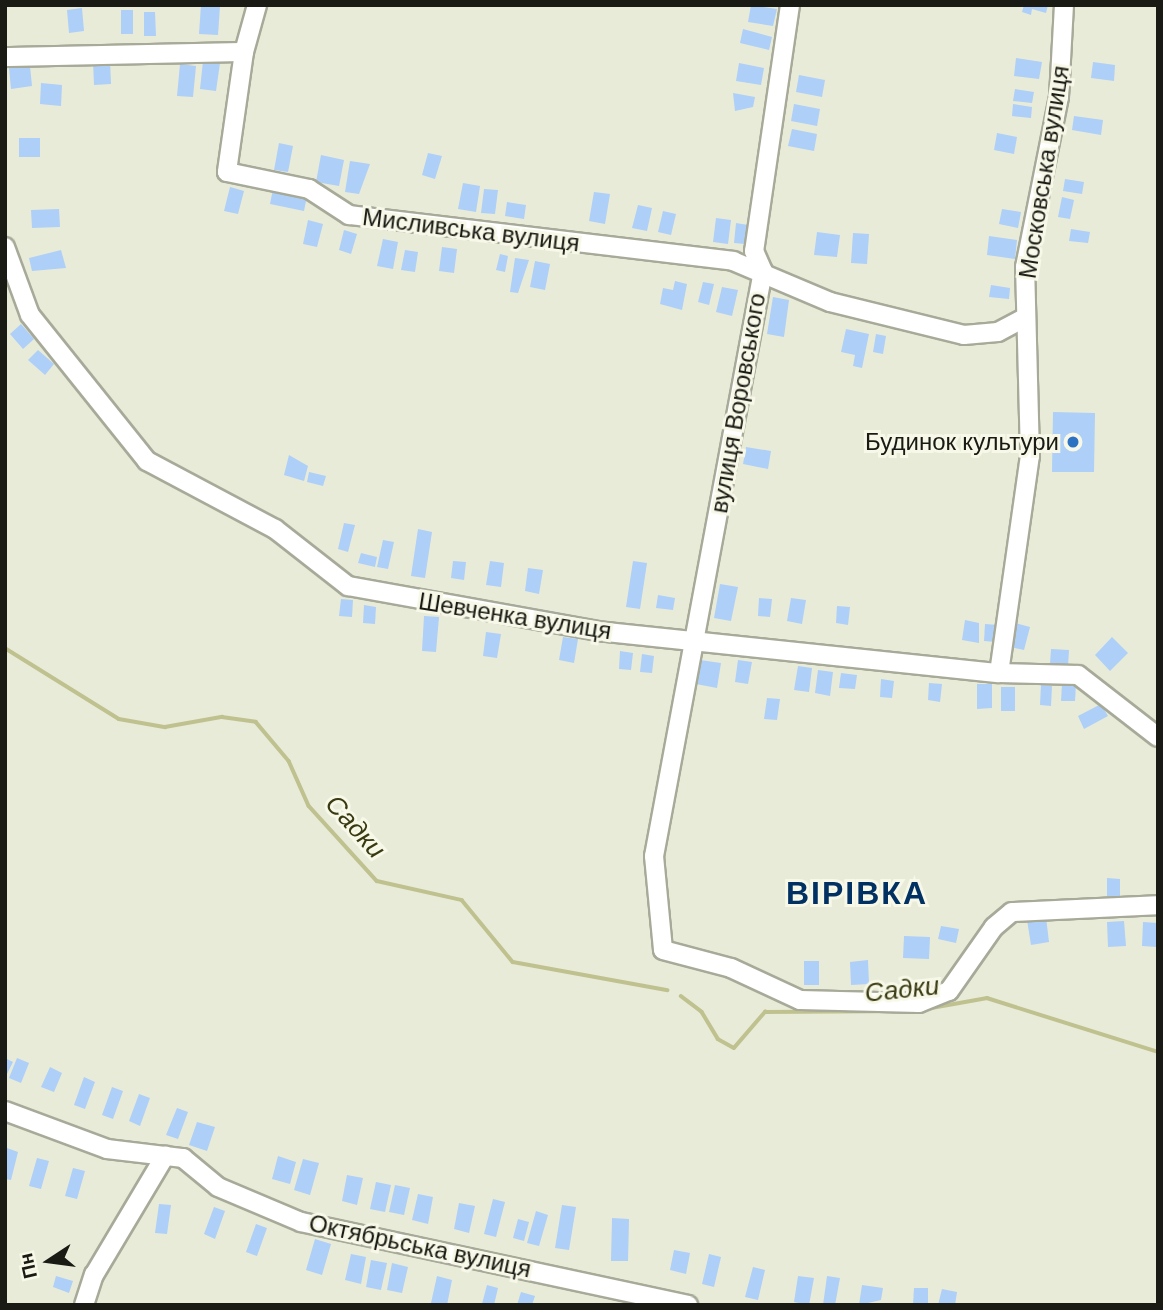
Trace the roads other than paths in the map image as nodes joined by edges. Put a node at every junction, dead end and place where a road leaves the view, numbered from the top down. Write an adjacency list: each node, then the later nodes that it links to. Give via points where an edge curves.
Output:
1 (257, 5): 4 (street)
2 (790, 5): 7 (street)
3 (1063, 5): 10 (street, Московська вулиця, via 1064,65 1024,267)
4 (244, 52): 5 (street); 8 (street, Мисливська вулиця, via 227,172 309,189 349,215)
5 (5, 57)
6 (5, 247): 11 (street, Шевченка вулиця, via 30,315 147,461 275,529 325,573 394,597 597,631)
7 (754, 251): 8 (street); 9 (street, вулиця Воровського)
8 (733, 261): 9 (street, Мисливська вулиця)
9 (763, 271): 10 (street, Мисливська вулиця, via 830,302 929,329 998,332); 11 (street, вулиця Воровського)
10 (1024, 318): 12 (street, Московська вулиця, via 1030,456)
11 (695, 639): 12 (street, Шевченка вулиця); 14 (street, вулиця Воровського, via 668,801 654,856 663,950 731,968 800,1000 919,1003 950,991 994,927 1012,912)
12 (999, 673): 13 (street, Шевченка вулиця, via 1079,675)
13 (1158, 737)
14 (1158, 905)
15 (5, 1111): 16 (street, Октябрьська вулиця, via 107,1149)
16 (165, 1156): 17 (street, via 94,1275); 18 (street, Октябрьська вулиця, via 183,1158 218,1187 301,1222)
17 (84, 1305)
18 (685, 1305)

